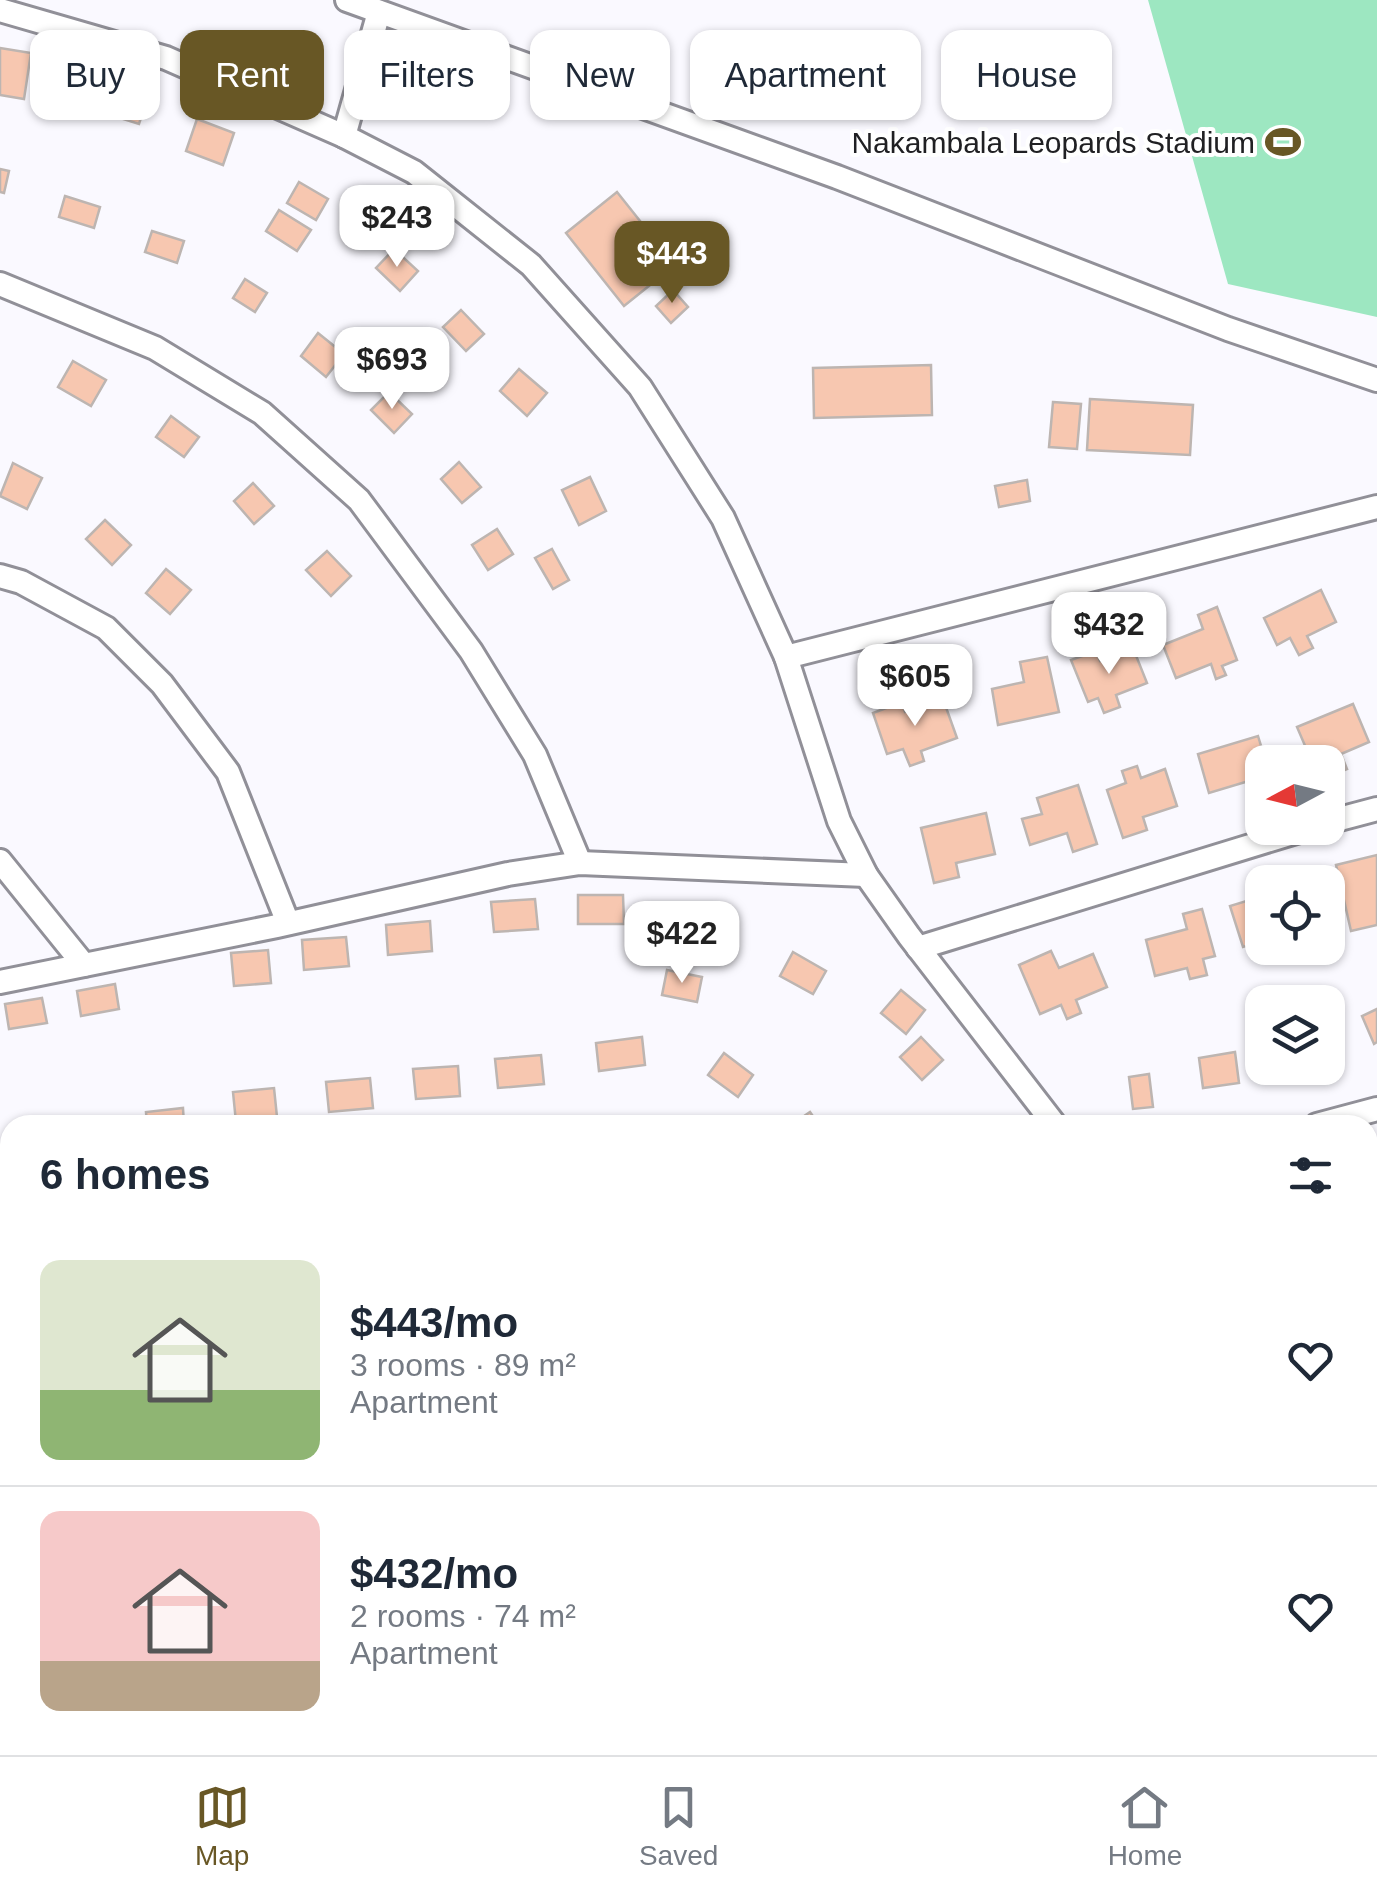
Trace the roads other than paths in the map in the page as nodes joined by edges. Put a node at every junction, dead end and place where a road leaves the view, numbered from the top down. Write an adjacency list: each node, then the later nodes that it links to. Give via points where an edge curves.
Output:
1 (347, 0): 3 (street)
2 (0, 10): 4 (street, via 166,58)
3 (380, 12): 4 (street); 6 (street)
4 (344, 136): 9 (street, via 414,172 531,265 640,388 723,518)
5 (0, 284): 14 (street, via 156,348 262,412 359,500 471,651 535,754)
6 (1377, 380)
7 (1377, 506): 9 (street)
8 (0, 576): 16 (street, via 106,628 162,684 228,772)
9 (786, 658): 15 (street, via 839,820)
10 (1377, 808): 11 (street)
11 (1345, 817)
12 (1254, 845): 17 (street)
13 (0, 861): 18 (street)
14 (580, 863): 15 (street); 16 (street)
15 (866, 875): 17 (street)
16 (288, 923): 18 (street)
17 (918, 948): 20 (street)
18 (84, 965): 19 (street)
19 (0, 982)
20 (1047, 1115)

